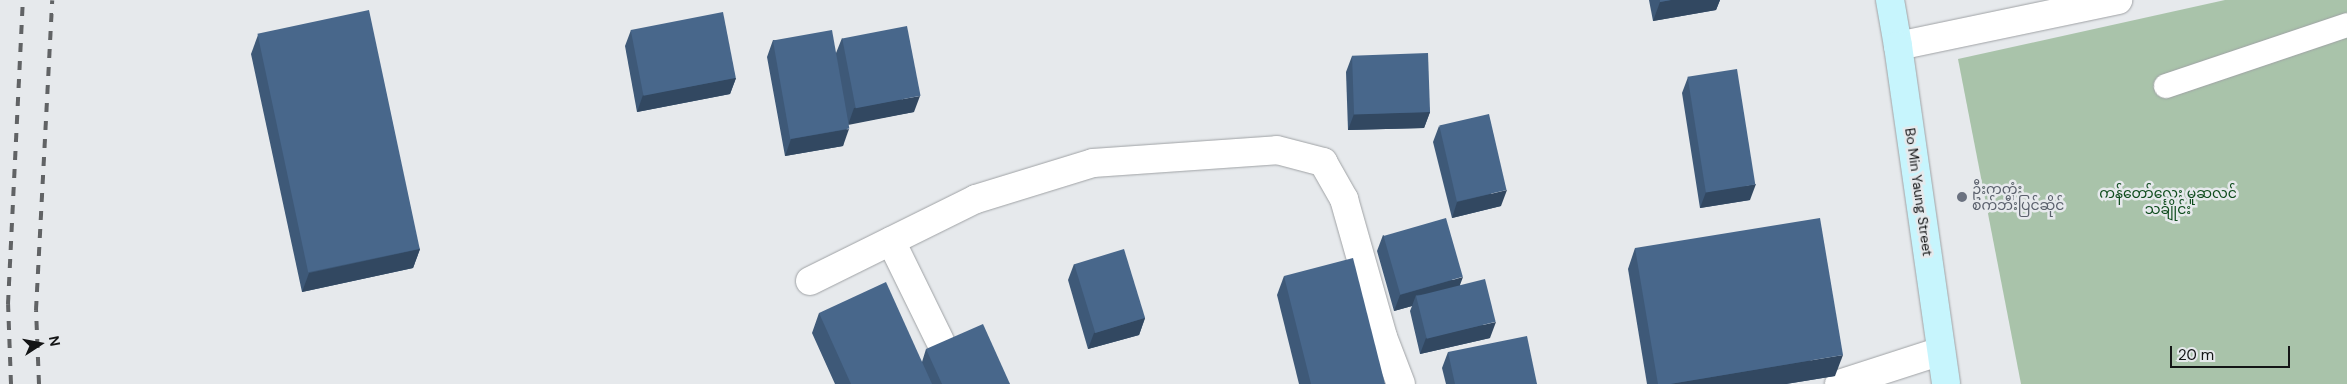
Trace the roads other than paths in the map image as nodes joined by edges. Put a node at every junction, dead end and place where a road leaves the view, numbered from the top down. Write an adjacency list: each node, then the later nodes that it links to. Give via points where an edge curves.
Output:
1 (1890, 0): 4 (main road, Bo Min Yaung Street)
2 (2118, 0): 4 (street)
3 (2347, 25): 5 (lane)
4 (1898, 46): 9 (main road, Bo Min Yaung Street)
5 (2166, 86)
6 (891, 241): 7 (street); 8 (street); 10 (street, via 976,199 1093,162 1277,150 1323,162 1344,199 1383,336)
7 (810, 281)
8 (940, 341)
9 (1941, 351): 11 (street); 12 (main road, Bo Min Yaung Street)
10 (1401, 384)
11 (1839, 384)
12 (1946, 384)

